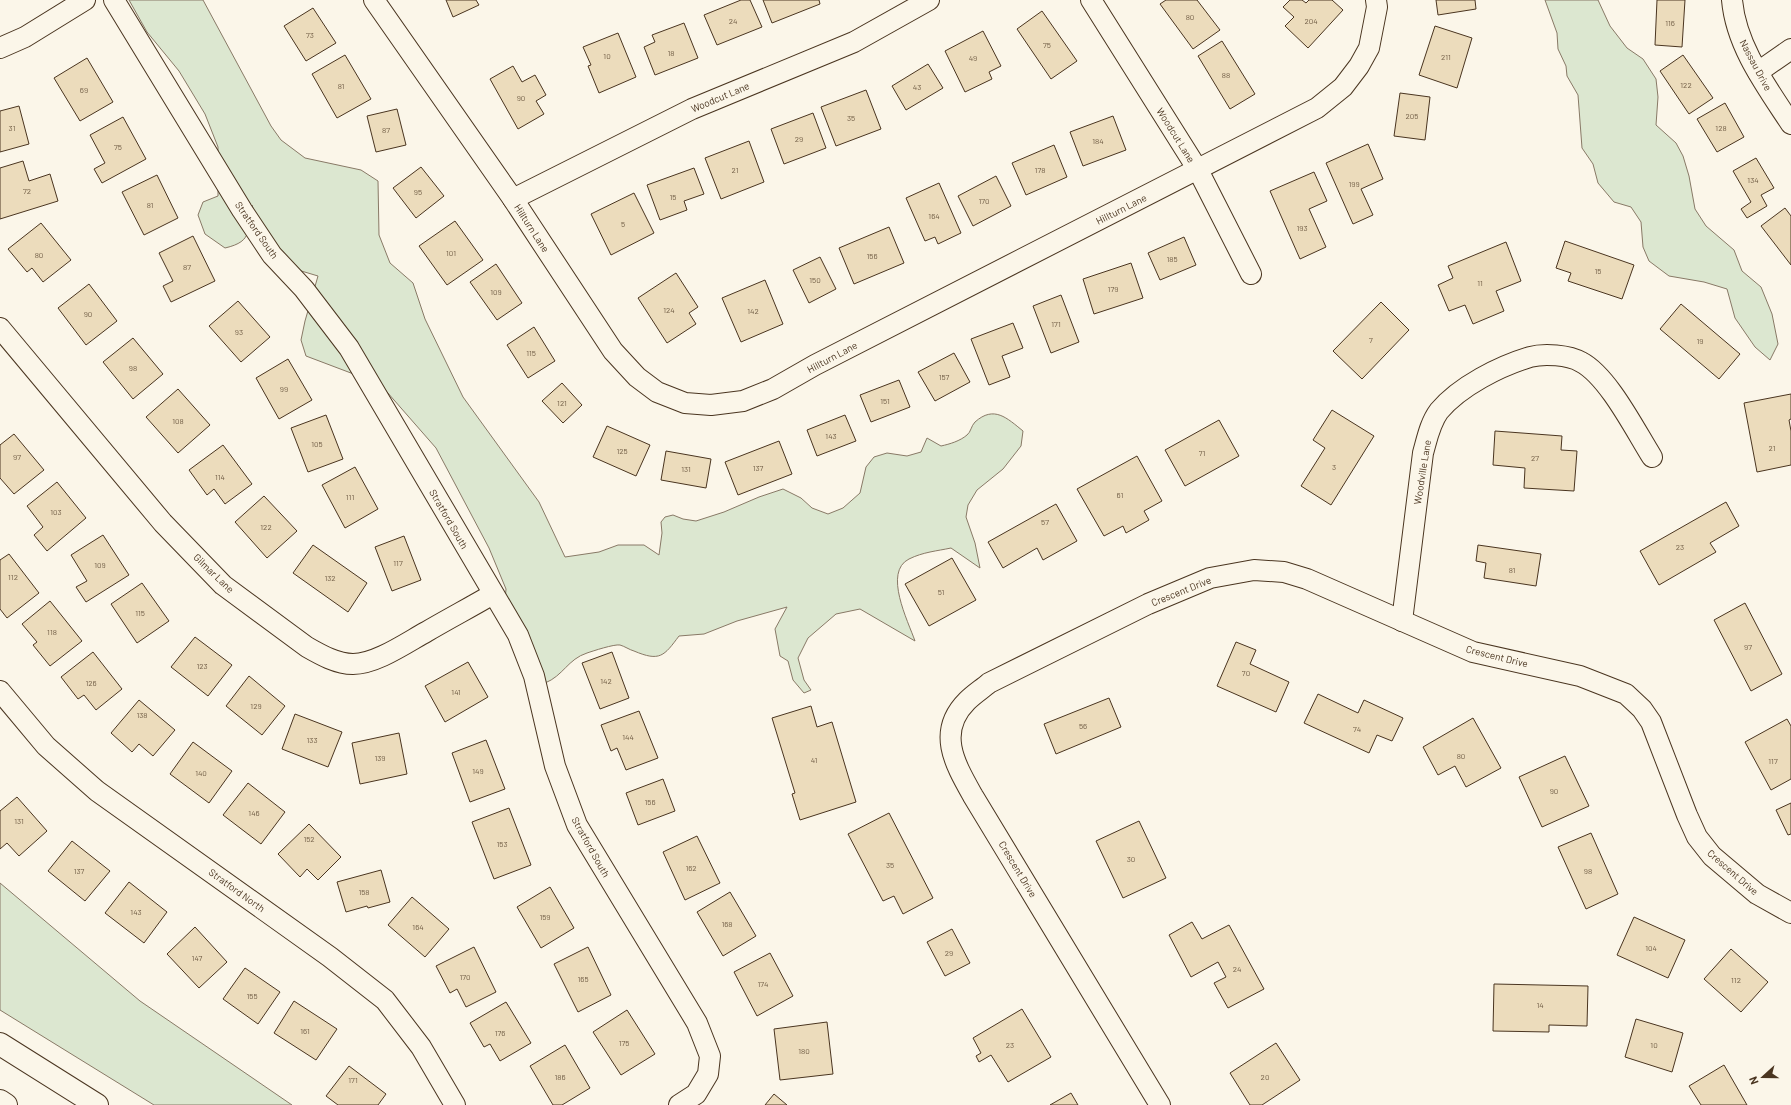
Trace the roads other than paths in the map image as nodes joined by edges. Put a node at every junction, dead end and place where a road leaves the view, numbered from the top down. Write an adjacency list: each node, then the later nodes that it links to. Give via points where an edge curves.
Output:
1 (86, 0): 8 (street, via 26,36)
2 (114, 0): 17 (street, Stratford South, via 272,255 304,289 349,348)
3 (374, 0): 13 (street, Hillturn Lane)
4 (929, 0): 13 (street, Woodcut Lane, via 854,42 692,109)
5 (1091, 0): 12 (street, Woodcut Lane)
6 (1376, 0): 12 (street, Hillturn Lane, via 1369,48 1343,87 1317,108)
7 (1732, 0): 10 (street, Nassau Drive, via 1743,44)
8 (0, 48)
9 (1791, 49): 10 (street)
10 (1758, 72): 11 (street, Nassau Drive)
11 (1791, 124)
12 (1198, 170): 13 (street, Hillturn Lane, via 815,365 773,389 744,401 711,406 685,403 657,392 624,364); 14 (street, Woodcut Lane)
13 (513, 199)
14 (1252, 274)
15 (0, 328): 17 (street, Gilmar Lane, via 163,523 223,585 321,655 354,664 372,659 397,648)
16 (1652, 457): 18 (street, Woodville Lane, via 1598,374 1580,361 1552,355 1531,357 1487,375 1450,399 1438,412 1429,430 1423,453)
17 (493, 594): 26 (street, Stratford South, via 518,635 534,676 555,766 577,825 697,1023 710,1056 708,1074 696,1094)
18 (1402, 621): 20 (street, Crescent Drive, via 1473,652 1580,676 1626,694 1652,722 1687,815 1704,846 1712,856 1757,894); 27 (street, Crescent Drive, via 1284,572 1254,570 1210,578 1148,604 989,683 967,701 958,713 950,731 951,748 957,766)
19 (0, 691): 25 (street, Stratford North, via 46,746 97,791 330,957 385,1000 420,1046)
20 (1791, 913)
21 (0, 1044): 24 (highway)
22 (0, 1101): 23 (highway)
23 (6, 1105)
24 (97, 1105)
25 (456, 1105)
26 (679, 1105)
27 (1160, 1105)

